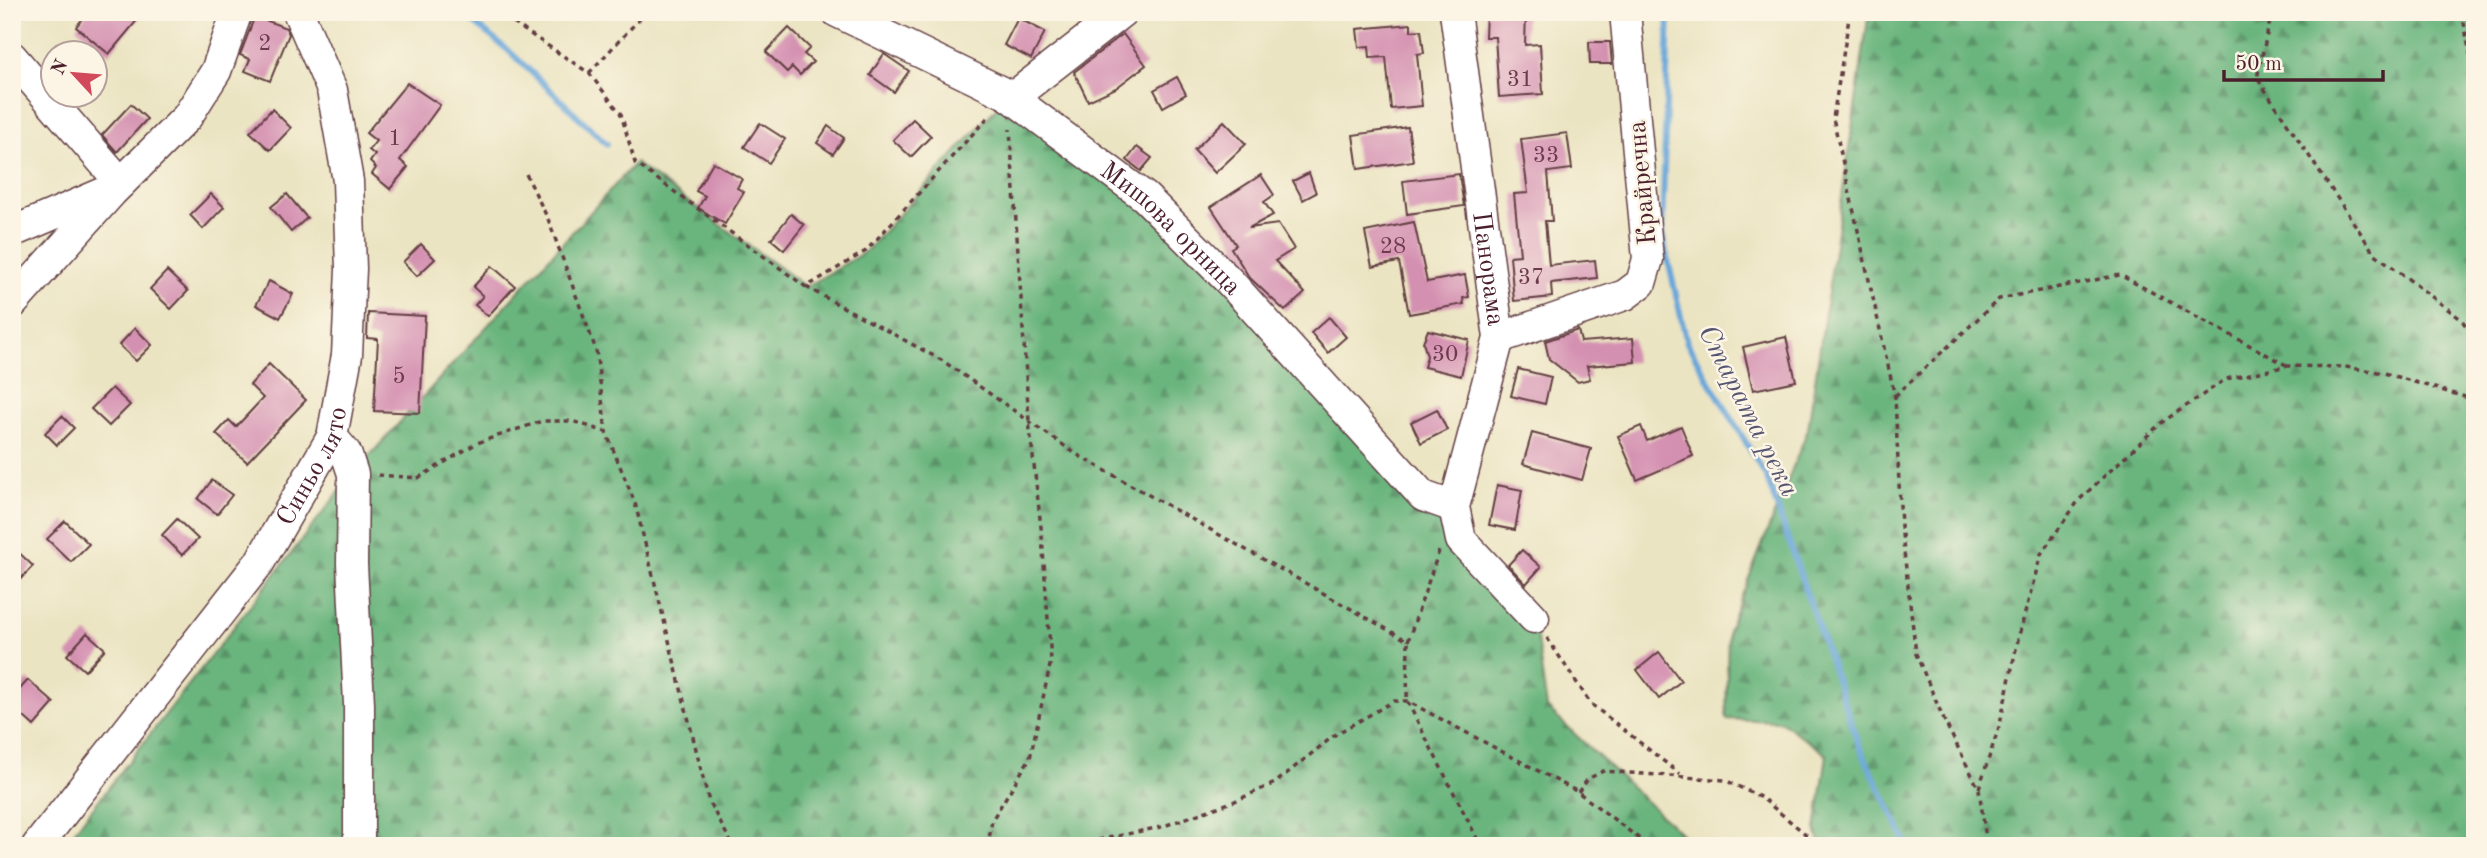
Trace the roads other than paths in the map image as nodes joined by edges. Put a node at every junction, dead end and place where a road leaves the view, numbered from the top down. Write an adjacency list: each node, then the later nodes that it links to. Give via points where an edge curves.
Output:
1 (237, 12): 9 (street, via 216,71 187,117)
2 (298, 12): 13 (street, Синьо лято, via 332,90 348,181 351,269 347,355)
3 (837, 12): 8 (street, Мишова орница)
4 (1122, 12): 8 (street, via 1017,94)
5 (1455, 12): 12 (street, Панорама)
6 (1625, 12): 12 (street, Крайречна, via 1648,259 1641,283 1625,295)
7 (12, 57): 9 (street)
8 (1008, 95): 14 (street, Мишова орница, via 1145,197 1229,281 1423,496)
9 (116, 188): 10 (street); 11 (street)
10 (12, 232)
11 (12, 304)
12 (1499, 338): 14 (street, Панорама)
13 (332, 437): 16 (street, Синьо лято, via 259,563); 17 (street, via 346,453 353,474)
14 (1454, 507): 15 (street, Панорама, via 1461,540)
15 (1534, 618)
16 (37, 846)
17 (359, 846)

